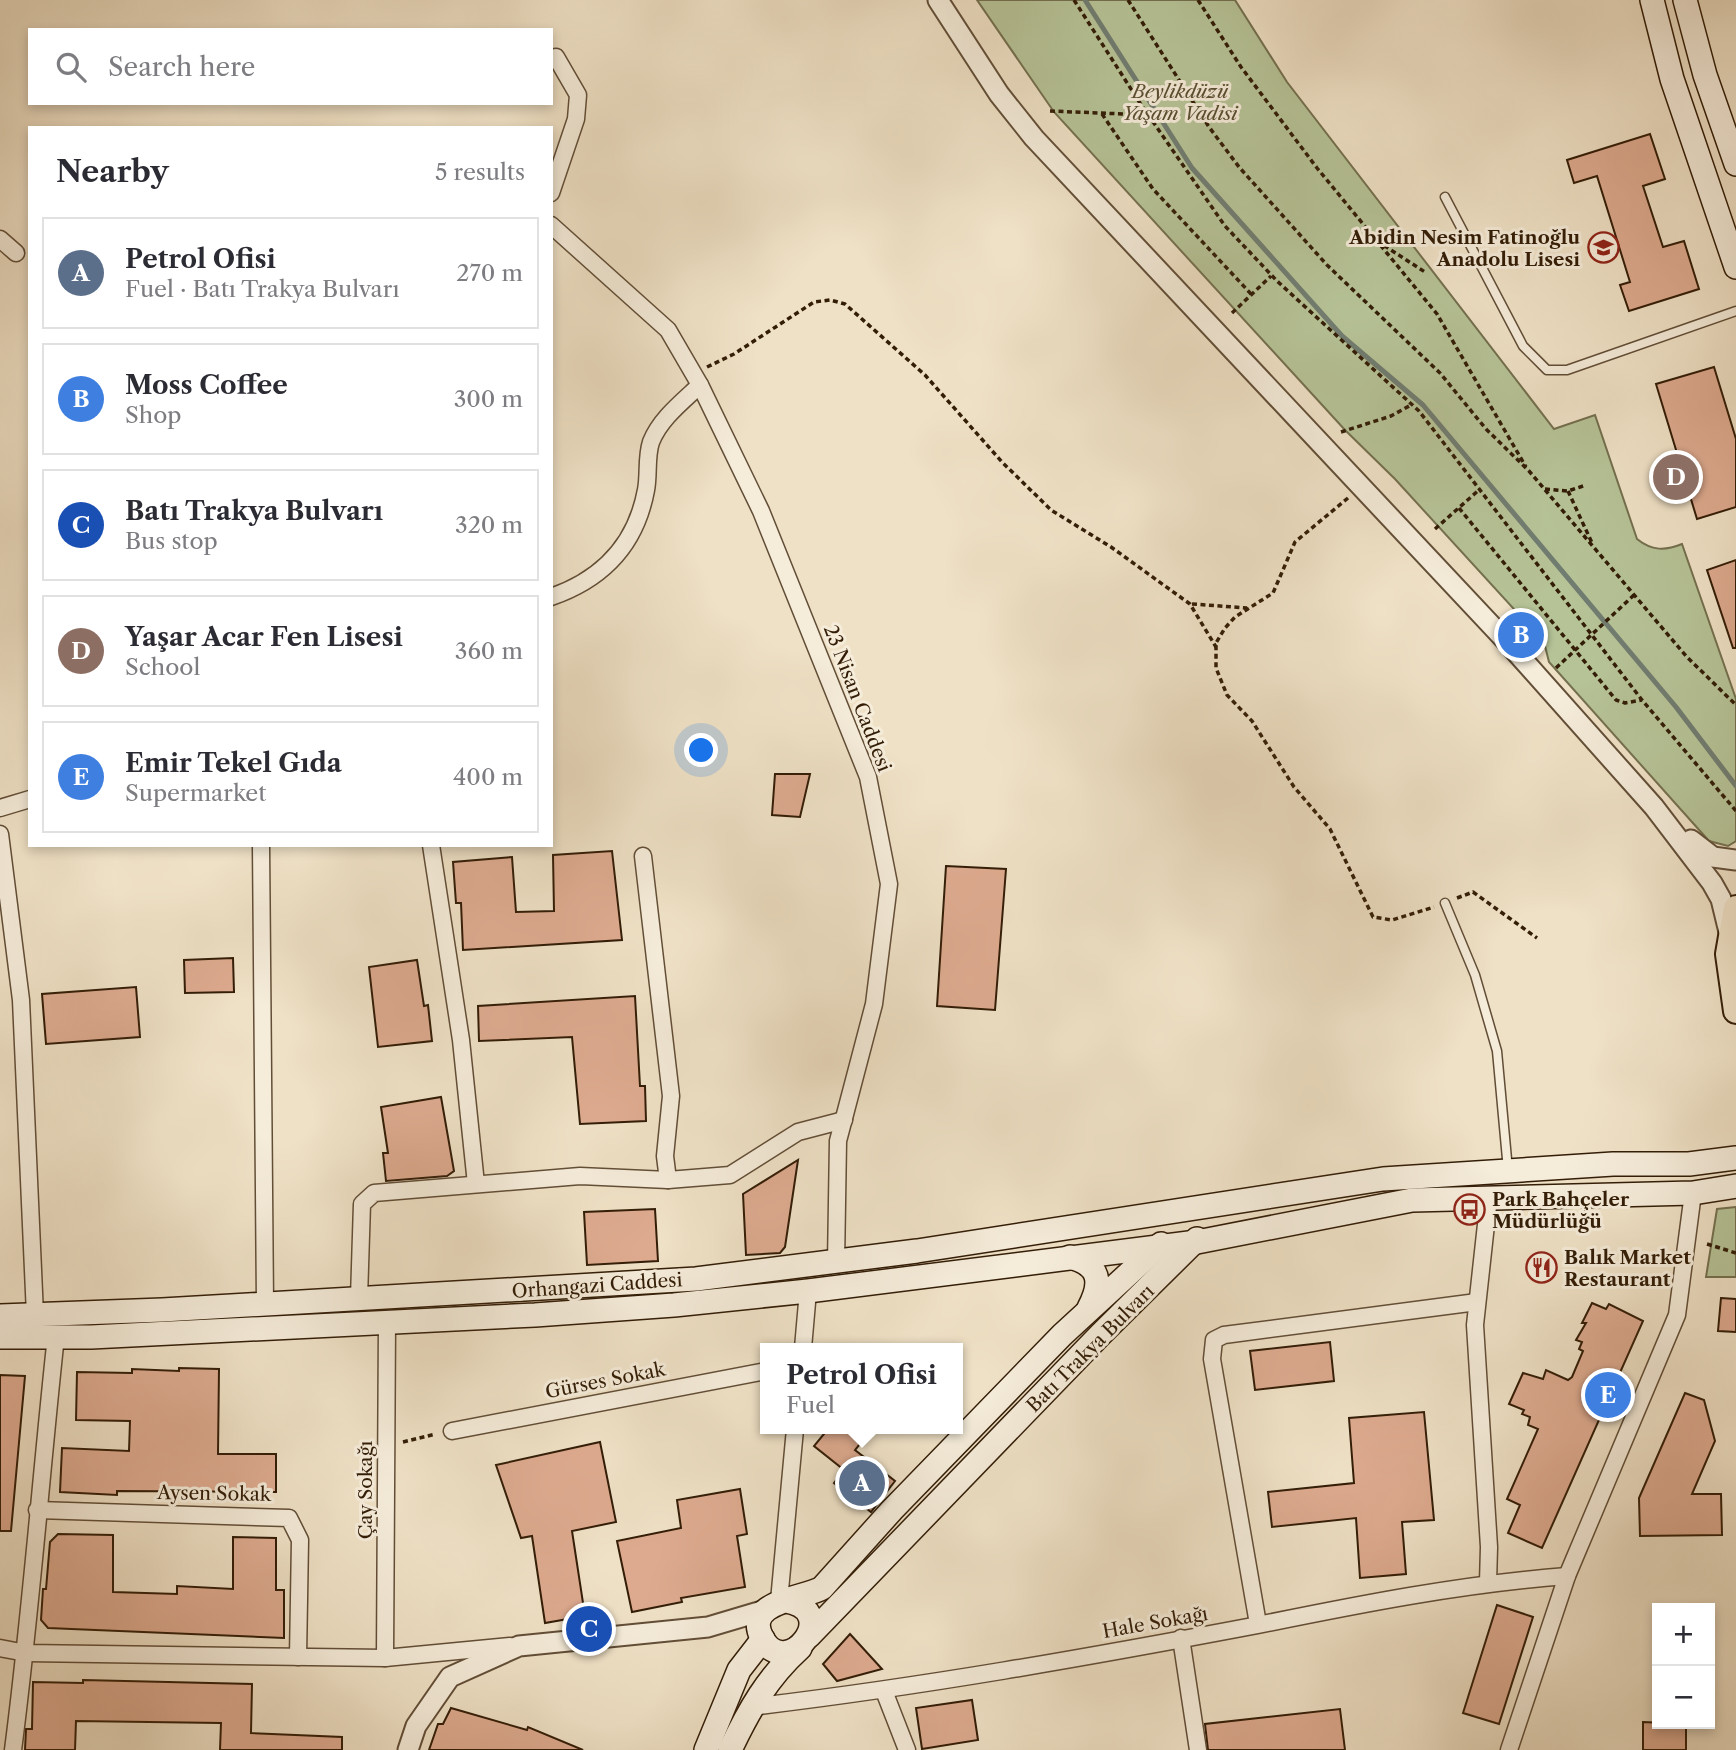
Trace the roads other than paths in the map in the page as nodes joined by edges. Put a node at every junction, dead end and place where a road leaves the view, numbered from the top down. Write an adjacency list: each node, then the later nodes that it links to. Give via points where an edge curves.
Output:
1 (938, 0): 16 (street, via 1034,138 1507,642)
2 (1652, 0): 11 (main road, via 1672,79)
3 (1685, 0): 5 (main road)
4 (556, 57): 6 (street, via 578,95 576,119)
5 (1736, 164)
6 (553, 187)
7 (1446, 197): 12 (lane, via 1523,346 1546,370 1567,370)
8 (553, 227): 13 (street, 23 Nisan Caddesi, via 668,330)
9 (0, 239): 10 (street)
10 (16, 253)
11 (1736, 267)
12 (1736, 311)
13 (696, 378): 14 (street, via 650,444 639,525 616,558); 27 (street, 23 Nisan Caddesi, via 761,510 871,790 889,884 874,1004)
14 (553, 596)
15 (28, 800): 17 (street)
16 (1654, 807): 22 (street, via 1707,854); 25 (street, via 1712,883)
17 (0, 808)
18 (0, 834): 45 (street, via 21,1000)
19 (261, 847): 43 (street)
20 (431, 847): 31 (street)
21 (643, 856): 30 (street, via 671,1096 665,1156)
22 (1736, 860)
23 (1445, 903): 29 (lane, via 1475,975 1497,1051)
24 (1736, 908): 25 (main road)
25 (1730, 937): 26 (main road)
26 (1736, 1011)
27 (844, 1120): 30 (street, via 798,1132 730,1175); 39 (street, 23 Nisan Caddesi, via 838,1141)
28 (1736, 1158): 29 (main road, via 1689,1164)
29 (1508, 1170): 35 (main road, via 1383,1179)
30 (668, 1180): 31 (street, via 580,1176)
31 (477, 1184): 41 (street, via 374,1193 362,1204)
32 (1736, 1186): 33 (main road)
33 (1693, 1192): 34 (main road); 55 (street, via 1676,1315)
34 (1489, 1197): 36 (main road, via 1412,1200); 42 (street)
35 (1191, 1210): 36 (main road, via 1198,1223); 37 (main road, Batı Trakya Bulvarı); 39 (main road, Orhangazi Caddesi)
36 (1197, 1242): 37 (main road); 60 (main road, Batı Trakya Bulvarı)
37 (1159, 1247): 38 (main road, Orhangazi Caddesi); 44 (main road, Batı Trakya Bulvarı)
38 (1070, 1257): 40 (main road, Orhangazi Caddesi); 44 (main road, via 1097,1271 1099,1283)
39 (835, 1263): 41 (main road, Orhangazi Caddesi, via 696,1279)
40 (808, 1291): 47 (main road, Orhangazi Caddesi, via 535,1315); 50 (street)
41 (359, 1298): 43 (main road, Orhangazi Caddesi)
42 (1477, 1302): 56 (street); 58 (street, via 1224,1335 1214,1340 1212,1359)
43 (265, 1304): 45 (main road, Orhangazi Caddesi)
44 (1087, 1312): 57 (main road, Batı Trakya Bulvarı, via 892,1510 822,1588)
45 (35, 1315): 46 (main road, Orhangazi Caddesi)
46 (0, 1316)
47 (387, 1322): 48 (main road, Orhangazi Caddesi); 65 (street, Çay Sokağı)
48 (56, 1336): 49 (main road, Orhangazi Caddesi); 54 (street)
49 (0, 1337)
50 (803, 1343)
51 (760, 1372): 52 (street, Gürses Sokak)
52 (452, 1430)
53 (794, 1434): 57 (street)
54 (37, 1510): 63 (street); 64 (street, Aysen Sokak, via 289,1518 300,1540)
55 (1567, 1576): 56 (street, Hale Sokağı); 74 (street)
56 (1488, 1583): 58 (street, Hale Sokağı)
57 (771, 1616): 60 (main road, via 795,1602 810,1620); 60 (main road, via 768,1645 791,1651); 61 (street); 70 (main road, via 739,1670)
58 (1258, 1624): 59 (street, Hale Sokağı)
59 (1181, 1638): 66 (street, Hale Sokağı); 73 (street)
60 (807, 1639): 67 (main road, Batı Trakya Bulvarı, via 777,1668)
61 (519, 1646): 65 (street); 69 (street, via 450,1677 416,1726)
62 (0, 1648): 63 (street)
63 (26, 1653): 64 (street); 68 (street)
64 (298, 1657): 65 (street)
65 (384, 1658)
66 (884, 1691): 67 (street, Hale Sokağı); 72 (street)
67 (750, 1707): 71 (main road, Batı Trakya Bulvarı)
68 (13, 1750)
69 (408, 1750)
70 (706, 1750)
71 (730, 1750)
72 (907, 1750)
73 (1198, 1750)
74 (1509, 1750)

